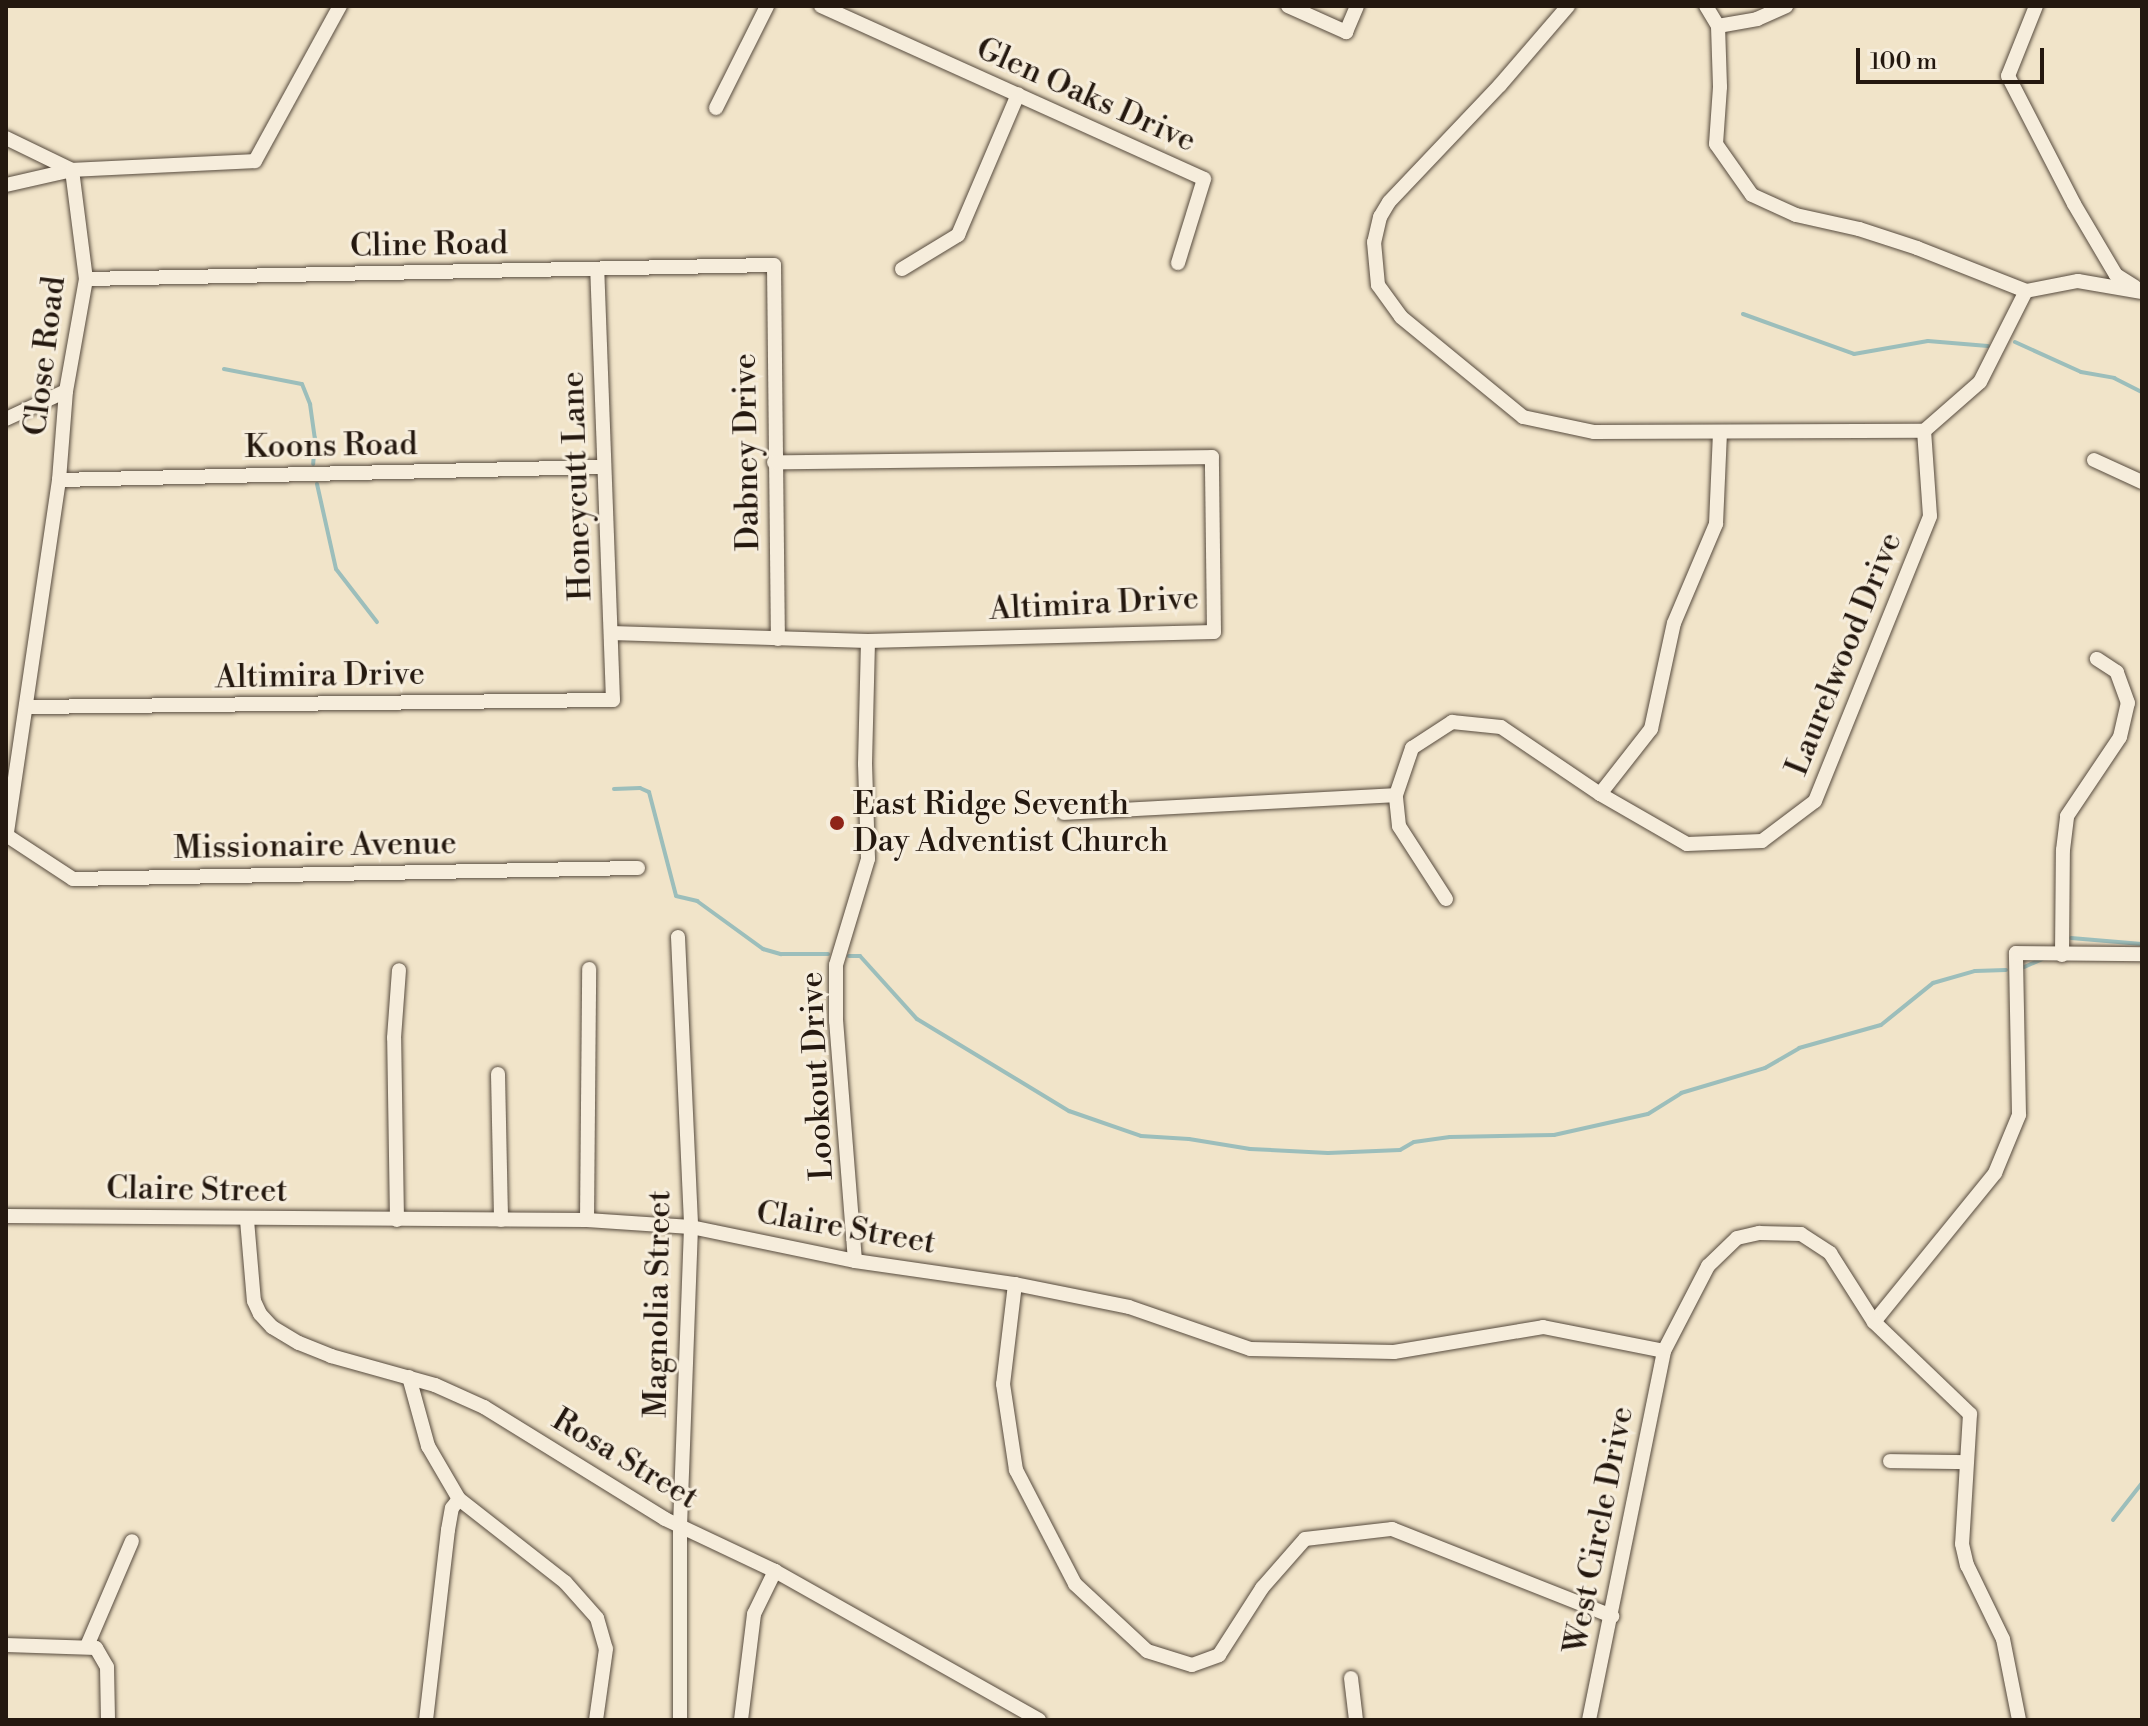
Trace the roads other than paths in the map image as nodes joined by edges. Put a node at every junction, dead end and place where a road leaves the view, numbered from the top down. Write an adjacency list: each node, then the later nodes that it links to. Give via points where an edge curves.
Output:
1 (767, 6): 12 (street)
2 (821, 6): 11 (street, Glen Oaks Drive)
3 (1288, 6): 4 (street, via 1346,32)
4 (1357, 6)
5 (1568, 6): 26 (street, via 1389,202 1376,228 1378,285 1401,317 1523,417 1594,432)
6 (1706, 6): 10 (street)
7 (1786, 6): 10 (street, via 1757,19)
8 (2036, 6): 22 (street, via 2008,76 2116,275)
9 (334, 8): 14 (street, via 255,161)
10 (1718, 26): 21 (street, via 1716,144 1752,195 1796,215 1917,248)
11 (1018, 94): 16 (street, Glen Oaks Drive, via 1204,179); 19 (street, via 958,235)
12 (716, 108)
13 (6, 138): 14 (street)
14 (72, 170): 15 (street); 20 (street, Close Road)
15 (6, 185)
16 (1178, 263)
17 (774, 265): 18 (street, Cline Road); 28 (street, Dabney Drive)
18 (597, 269): 20 (street, Cline Road); 29 (street, Honeycutt Lane)
19 (902, 269)
20 (86, 279): 23 (street, Close Road)
21 (2026, 291): 22 (street, via 2078,281); 25 (street, via 1980,382)
22 (2142, 292)
23 (66, 391): 24 (street); 30 (street, Close Road)
24 (6, 419)
25 (1924, 431): 26 (street); 38 (street, Laurelwood Drive, via 1930,516 1815,801 1762,841 1687,844)
26 (1720, 432): 38 (street, via 1716,524 1674,623 1651,729)
27 (2094, 460): 31 (street)
28 (774, 462): 33 (street, Dabney Drive); 34 (street, Altimira Drive, via 1212,457 1214,632)
29 (604, 467): 30 (street, Koons Road); 32 (street, Honeycutt Lane)
30 (59, 480): 37 (street, Close Road)
31 (2142, 482)
32 (611, 633): 33 (street, Altimira Drive); 36 (street, Honeycutt Lane)
33 (778, 639): 34 (street, Altimira Drive)
34 (868, 641): 56 (street, Lookout Drive, via 868,859 836,965)
35 (2097, 659): 46 (street, via 2117,672 2128,703 2120,737 2067,816)
36 (613, 700): 37 (street, Altimira Drive)
37 (28, 707): 41 (street, Close Road)
38 (1600, 794): 39 (street, Laurelwood Drive, via 1501,727 1452,722 1412,748)
39 (1396, 795): 40 (street); 43 (street, via 1399,826)
40 (1064, 813)
41 (7, 834): 42 (street, Missionaire Avenue, via 73,879)
42 (638, 868)
43 (1446, 899)
44 (678, 937): 55 (street, Magnolia Street)
45 (2142, 954): 46 (street)
46 (2062, 955): 58 (street, via 2016,953 2019,1115 1995,1173)
47 (589, 969): 54 (street)
48 (399, 970): 52 (street, via 394,1038)
49 (498, 1074): 53 (street)
50 (6, 1216): 51 (street, Claire Street)
51 (247, 1220): 52 (street, Claire Street); 60 (street, Rosa Street, via 254,1301 272,1327 331,1356)
52 (397, 1220): 53 (street, Claire Street)
53 (501, 1220): 54 (street, Claire Street)
54 (587, 1220): 55 (street, Claire Street)
55 (691, 1227): 56 (street, Claire Street); 64 (street, Magnolia Street)
56 (855, 1261): 57 (street, Claire Street)
57 (1015, 1284): 59 (street, Claire Street, via 1129,1307 1250,1349 1394,1352 1543,1327); 67 (street, via 1003,1384 1016,1470 1075,1584 1147,1651 1192,1665 1219,1655 1262,1588 1305,1539 1392,1529)
58 (1874, 1322): 59 (street, West Circle Drive, via 1830,1253 1801,1234 1759,1233 1737,1238 1708,1266); 62 (street, West Circle Drive, via 1970,1414)
59 (1664, 1351): 67 (street, West Circle Drive)
60 (409, 1377): 63 (street, via 428,1446); 64 (street, Rosa Street, via 484,1407)
61 (1890, 1461): 62 (street)
62 (1966, 1462): 80 (street, via 1962,1544 2003,1639)
63 (459, 1499): 73 (street, via 448,1530); 74 (street, via 565,1582 597,1618 606,1649)
64 (680, 1526): 66 (street, Rosa Street); 75 (street, Magnolia Street)
65 (132, 1541): 69 (street)
66 (775, 1571): 71 (street, Rosa Street); 76 (street, via 754,1614)
67 (1612, 1616): 79 (street, West Circle Drive)
68 (6, 1645): 69 (street)
69 (87, 1646): 72 (street, via 106,1660)
70 (1351, 1678): 78 (street)
71 (1025, 1716): 77 (street, Rosa Street)
72 (108, 1720)
73 (426, 1720)
74 (596, 1720)
75 (680, 1720)
76 (741, 1720)
77 (1039, 1720)
78 (1356, 1720)
79 (1589, 1720)
80 (2019, 1720)

